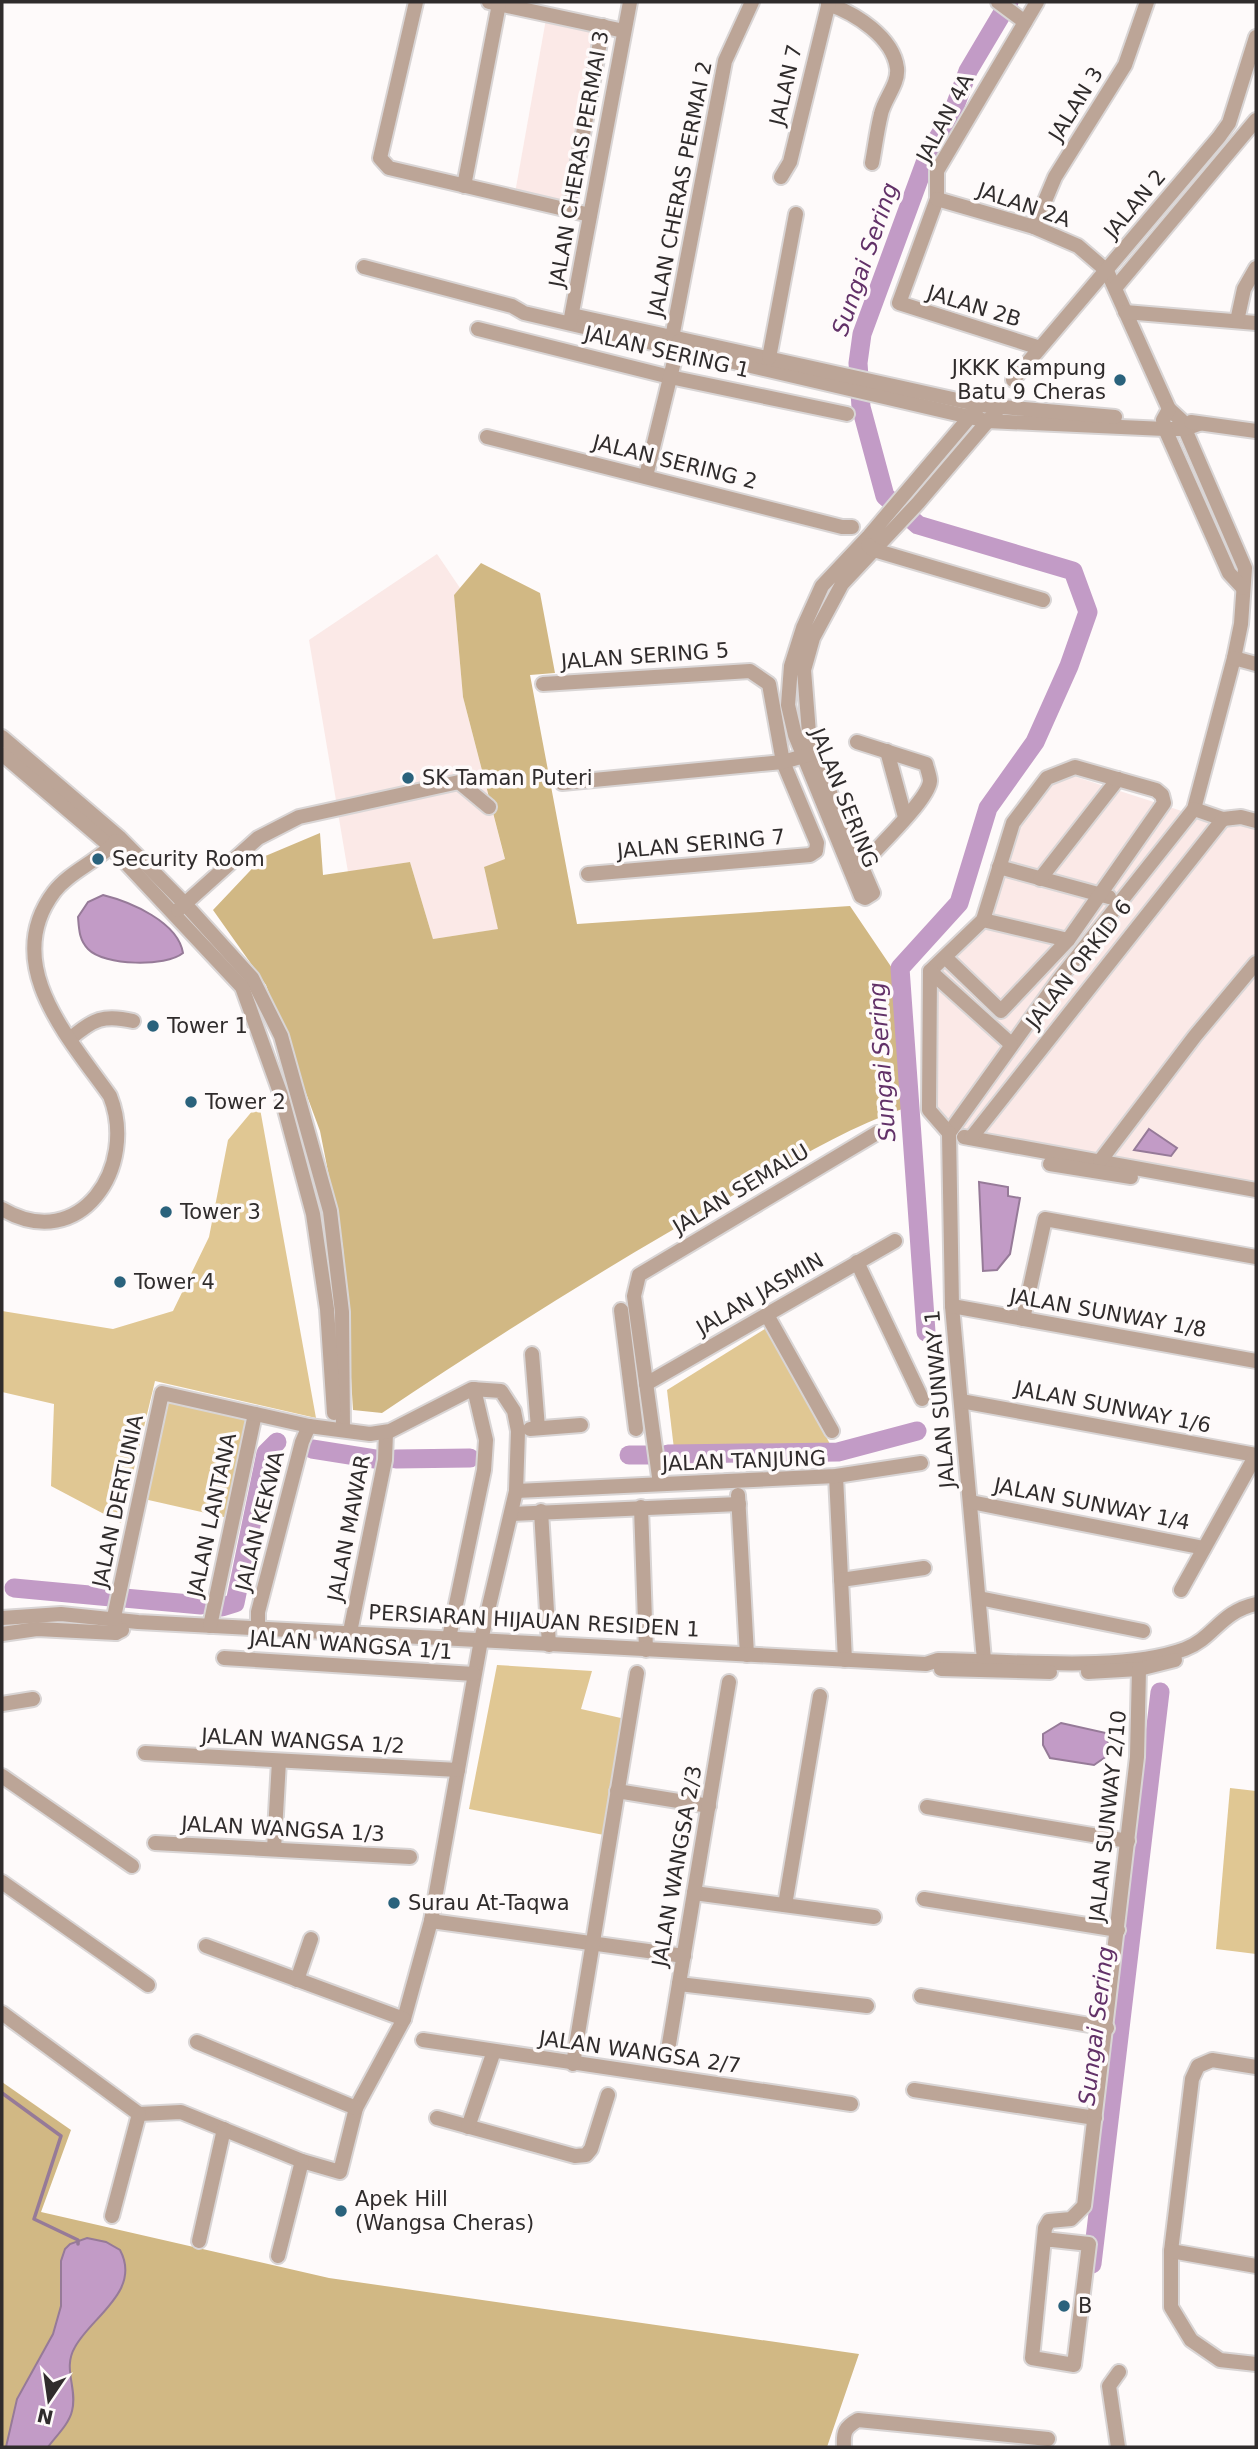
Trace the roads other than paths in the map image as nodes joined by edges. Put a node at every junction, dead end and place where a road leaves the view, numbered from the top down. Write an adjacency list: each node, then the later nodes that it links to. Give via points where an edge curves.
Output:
1 (416, 2): 16 (street, via 380,158 388,168)
2 (629, 2): 11 (street, JALAN CHERAS PERMAI 3)
3 (752, 2): 32 (street, JALAN CHERAS PERMAI 2, via 725,61)
4 (1037, 2): 9 (street, JALAN 4A)
5 (1147, 2): 21 (street, JALAN 3, via 1125,65 1055,177)
6 (494, 3): 10 (street); 16 (street)
7 (829, 3): 14 (street, via 853,12 869,25 897,67 881,112); 15 (street, JALAN 7, via 790,162)
8 (999, 3): 9 (street)
9 (1020, 18): 17 (street, JALAN 4A, via 937,171)
10 (603, 26): 11 (street); 18 (street)
11 (624, 31): 20 (street, JALAN CHERAS PERMAI 3)
12 (1256, 37): 24 (street, JALAN 2, via 1229,123)
13 (1256, 120): 25 (street)
14 (872, 163)
15 (781, 177)
16 (464, 186): 18 (street)
17 (937, 198): 21 (street, JALAN 2A); 26 (street, JALAN 4A)
18 (569, 210): 20 (street)
19 (796, 214): 34 (street)
20 (590, 215): 28 (street, JALAN CHERAS PERMAI 3)
21 (1034, 227): 24 (street, JALAN 2A, via 1078,246)
22 (364, 267): 28 (street, via 524,313)
23 (1256, 268): 29 (street, via 1244,289)
24 (1107, 271): 25 (street, JALAN 2A); 33 (street, JALAN 2)
25 (1116, 287): 27 (street, JALAN 2A)
26 (899, 303): 33 (street, JALAN 2B)
27 (1125, 312): 29 (street); 43 (street, JALAN 2A)
28 (571, 319): 32 (street)
29 (1237, 320): 30 (street)
30 (1256, 323)
31 (478, 329): 35 (street, JALAN SERING 1)
32 (675, 343): 34 (street); 35 (street, JALAN CHERAS PERMAI 2); 36 (street)
33 (1037, 348): 37 (street, JALAN 2)
34 (769, 358): 36 (street)
35 (670, 377): 41 (street, JALAN SERING 1); 48 (street, JALAN CHERAS PERMAI 2)
36 (833, 380): 38 (street)
37 (1013, 380)
38 (871, 388): 39 (street); 42 (street)
39 (980, 405): 40 (street); 42 (street)
40 (999, 408): 43 (street); 44 (street, JALAN SERING)
41 (847, 414)
42 (970, 417): 44 (street); 50 (street, via 904,495)
43 (1166, 419): 44 (street); 45 (street); 45 (street); 51 (street, JALAN 2A, via 1229,573)
44 (988, 421): 50 (street, JALAN SERING, via 918,503)
45 (1183, 425): 46 (street); 51 (street, via 1245,568)
46 (1256, 431)
47 (487, 437): 48 (street, JALAN SERING 2)
48 (646, 476): 49 (street, JALAN SERING 2)
49 (852, 527)
50 (871, 543): 52 (street); 60 (street, JALAN SERING, via 842,583 813,638 804,670)
51 (1242, 588): 53 (street)
52 (1043, 600)
53 (1234, 658): 54 (street); 65 (street)
54 (1256, 664)
55 (542, 684): 61 (street, JALAN SERING 5, via 750,671 769,684)
56 (2, 737): 69 (street)
57 (857, 742): 58 (street)
58 (887, 751): 66 (street); 66 (street, via 926,764 930,782)
59 (2, 754): 69 (street)
60 (808, 756): 61 (street); 66 (street, JALAN SERING, via 857,866)
61 (783, 762): 63 (street); 71 (street, JALAN SERING 7, via 817,843 810,855)
62 (1118, 779): 70 (street, via 1075,767 1047,778 1013,823); 72 (street); 73 (street, via 1156,790 1164,803)
63 (562, 783)
64 (489, 807): 75 (street, via 459,782 299,817 258,838)
65 (1194, 809): 67 (street); 74 (street)
66 (905, 817)
67 (1223, 818): 68 (street); 88 (street, JALAN ORKID 6)
68 (1256, 821)
69 (115, 842): 75 (street); 84 (street, via 55,890 40,914 34,937 33,962 44,998)
70 (999, 867): 72 (street); 76 (street)
71 (588, 874)
72 (1040, 879): 73 (street)
73 (1102, 895): 74 (street); 77 (street)
74 (1119, 900): 82 (street)
75 (180, 909): 111 (street, via 242,987 281,1095 313,1214); 111 (street, via 252,978 281,1036 330,1211 342,1312)
76 (983, 920): 77 (street); 78 (street)
77 (1068, 940): 80 (street)
78 (945, 957): 80 (street, via 1001,1011); 81 (street)
79 (1256, 963): 89 (street)
80 (1045, 964): 82 (street)
81 (930, 971): 85 (street); 87 (street, via 929,1110)
82 (1060, 978): 85 (street)
83 (133, 1021): 84 (street, via 100,1018)
84 (70, 1039): 93 (street, via 110,1096 117,1114 119,1135 104,1183 80,1213 58,1221 34,1222)
85 (1011, 1044): 87 (street)
86 (877, 1133): 103 (street, JALAN SEMALU, via 639,1275 634,1288)
87 (949, 1133): 88 (street); 97 (street, JALAN SUNWAY 1)
88 (971, 1138): 89 (street)
89 (1100, 1161): 91 (street)
90 (1050, 1164): 92 (street)
91 (1256, 1190)
92 (1256, 1199)
93 (2, 1209)
94 (895, 1241): 96 (street, JALAN JASMIN)
95 (1256, 1257): 100 (street, via 1045,1219)
96 (857, 1262): 99 (street, JALAN JASMIN); 105 (street)
97 (952, 1306): 100 (street, JALAN SUNWAY 1/8); 106 (street, JALAN SUNWAY 1)
98 (621, 1310): 112 (street)
99 (767, 1315): 103 (street, JALAN JASMIN); 114 (street)
100 (1023, 1319): 102 (street, JALAN SUNWAY 1/8)
101 (532, 1354): 110 (street)
102 (1256, 1361)
103 (646, 1384): 120 (street)
104 (474, 1389): 113 (street, via 501,1391 514,1411); 115 (street); 142 (street, via 486,1440 484,1470)
105 (922, 1399)
106 (961, 1401): 116 (street, JALAN SUNWAY 1/6); 122 (street, JALAN SUNWAY 1)
107 (255, 1414): 109 (street); 134 (street, JALAN DERTUNIA, via 162,1393); 137 (street, JALAN LANTANA)
108 (581, 1425): 110 (street)
109 (309, 1426): 111 (street); 138 (street, JALAN KEKWA, via 258,1612)
110 (538, 1428): 113 (street)
111 (339, 1429): 115 (street)
112 (636, 1429)
113 (518, 1431): 121 (street)
114 (832, 1431)
115 (386, 1432): 140 (street, JALAN MAWAR, via 385,1460)
116 (1256, 1455): 127 (street)
117 (921, 1463): 118 (street)
118 (836, 1476): 119 (street, JALAN TANJUNG); 129 (street, JALAN TANJUNG)
119 (738, 1481): 120 (street, JALAN TANJUNG); 123 (street)
120 (660, 1484): 121 (street, JALAN TANJUNG)
121 (516, 1491): 126 (street)
122 (971, 1502): 127 (street, JALAN SUNWAY 1/4); 131 (street, JALAN SUNWAY 1)
123 (739, 1504): 124 (street); 148 (street)
124 (640, 1507): 125 (street); 147 (street)
125 (541, 1511): 126 (street); 144 (street)
126 (511, 1514): 143 (street)
127 (1205, 1548): 130 (street)
128 (925, 1568): 129 (street)
129 (841, 1580): 150 (street, JALAN TANJUNG)
130 (1181, 1590)
131 (979, 1598): 139 (street); 145 (street, JALAN SUNWAY 1)
132 (1256, 1604): 146 (street, via 1231,1612)
133 (1256, 1612): 153 (street, via 1235,1619 1192,1654)
134 (114, 1617): 135 (street, PERSIARAN HIJAUAN RESIDEN 1); 136 (street, PERSIARAN HIJAUAN RESIDEN 1, via 61,1614); 141 (street, JALAN DERTUNIA)
135 (138, 1622): 137 (street, PERSIARAN HIJAUAN RESIDEN 1); 141 (street, PERSIARAN HIJAUAN RESIDEN 1)
136 (6, 1625): 141 (street, PERSIARAN HIJAUAN RESIDEN 1)
137 (210, 1626): 138 (street, PERSIARAN HIJAUAN RESIDEN 1)
138 (258, 1628): 140 (street, PERSIARAN HIJAUAN RESIDEN 1)
139 (1143, 1631)
140 (350, 1632): 142 (street, PERSIARAN HIJAUAN RESIDEN 1)
141 (116, 1633)
142 (449, 1638): 143 (street, PERSIARAN HIJAUAN RESIDEN 1)
143 (481, 1640): 144 (street, PERSIARAN HIJAUAN RESIDEN 1); 155 (street)
144 (549, 1645): 147 (street, PERSIARAN HIJAUAN RESIDEN 1)
145 (983, 1645): 152 (street); 152 (street)
146 (1184, 1649): 151 (street); 153 (street)
147 (646, 1650): 148 (street, PERSIARAN HIJAUAN RESIDEN 1)
148 (747, 1655): 150 (street, PERSIARAN HIJAUAN RESIDEN 1)
149 (224, 1658): 155 (street, JALAN WANGSA 1/1)
150 (845, 1660): 152 (street, PERSIARAN HIJAUAN RESIDEN 1)
151 (1103, 1661): 152 (street); 153 (street, via 1128,1662)
152 (985, 1664): 153 (street, via 1084,1672)
153 (1139, 1669): 167 (street, JALAN SUNWAY 2/10, via 1139,1732)
154 (637, 1673): 164 (street)
155 (474, 1674): 162 (street)
156 (729, 1682): 165 (street, JALAN WANGSA 2/3)
157 (820, 1696): 175 (street)
158 (33, 1699): 159 (street)
159 (2, 1704)
160 (145, 1753): 161 (street, JALAN WANGSA 1/2)
161 (279, 1761): 162 (street, JALAN WANGSA 1/2); 169 (street)
162 (458, 1770): 177 (street)
163 (2, 1776): 171 (street)
164 (617, 1791): 165 (street); 180 (street)
165 (709, 1806): 173 (street, JALAN WANGSA 2/3)
166 (927, 1807): 167 (street)
167 (1129, 1841): 178 (street, JALAN SUNWAY 2/10)
168 (155, 1843): 169 (street, JALAN WANGSA 1/3)
169 (274, 1849): 170 (street, JALAN WANGSA 1/3)
170 (410, 1857)
171 (132, 1866)
172 (2, 1882): 185 (street)
173 (694, 1893): 175 (street); 182 (street, JALAN WANGSA 2/3)
174 (924, 1899): 178 (street)
175 (785, 1905): 176 (street)
176 (874, 1917)
177 (430, 1921): 180 (street); 189 (street)
178 (1118, 1930): 190 (street, JALAN SUNWAY 2/10)
179 (311, 1939): 183 (street)
180 (592, 1944): 182 (street); 195 (street)
181 (206, 1946): 183 (street)
182 (684, 1956): 184 (street, JALAN WANGSA 2/3)
183 (297, 1980): 189 (street)
184 (679, 1984): 187 (street); 194 (street, JALAN WANGSA 2/3)
185 (148, 1986)
186 (921, 1996): 190 (street)
187 (867, 2006)
188 (2, 2013): 201 (street)
189 (404, 2019): 200 (street)
190 (1107, 2028): 203 (street, JALAN SUNWAY 2/10)
191 (423, 2040): 193 (street, JALAN WANGSA 2/7)
192 (197, 2042): 200 (street)
193 (494, 2051): 195 (street, JALAN WANGSA 2/7); 204 (street)
194 (667, 2056)
195 (572, 2064): 199 (street, JALAN WANGSA 2/7)
196 (1256, 2067): 210 (street, via 1212,2060 1198,2066 1192,2079)
197 (914, 2091): 203 (street)
198 (608, 2095): 204 (street, via 586,2155 575,2156)
199 (851, 2104)
200 (356, 2108): 206 (street, via 340,2172)
201 (139, 2114): 205 (street, via 181,2112); 207 (street)
202 (436, 2118): 204 (street)
203 (1095, 2118): 208 (street, JALAN SUNWAY 2/10, via 1084,2206 1071,2219 1049,2221)
204 (468, 2127)
205 (224, 2129): 206 (street); 209 (street)
206 (302, 2161): 211 (street)
207 (112, 2216)
208 (1044, 2239): 208 (street, via 1032,2358 1074,2365 1088,2244)
209 (199, 2241)
210 (1171, 2251): 212 (street); 213 (street, via 1171,2307 1191,2340 1220,2360)
211 (278, 2256)
212 (1256, 2266)
213 (1256, 2364)
214 (1119, 2372): 217 (street, via 1109,2386)
215 (1048, 2439): 216 (street, via 858,2420 843,2434)
216 (844, 2447)
217 (1118, 2447)

